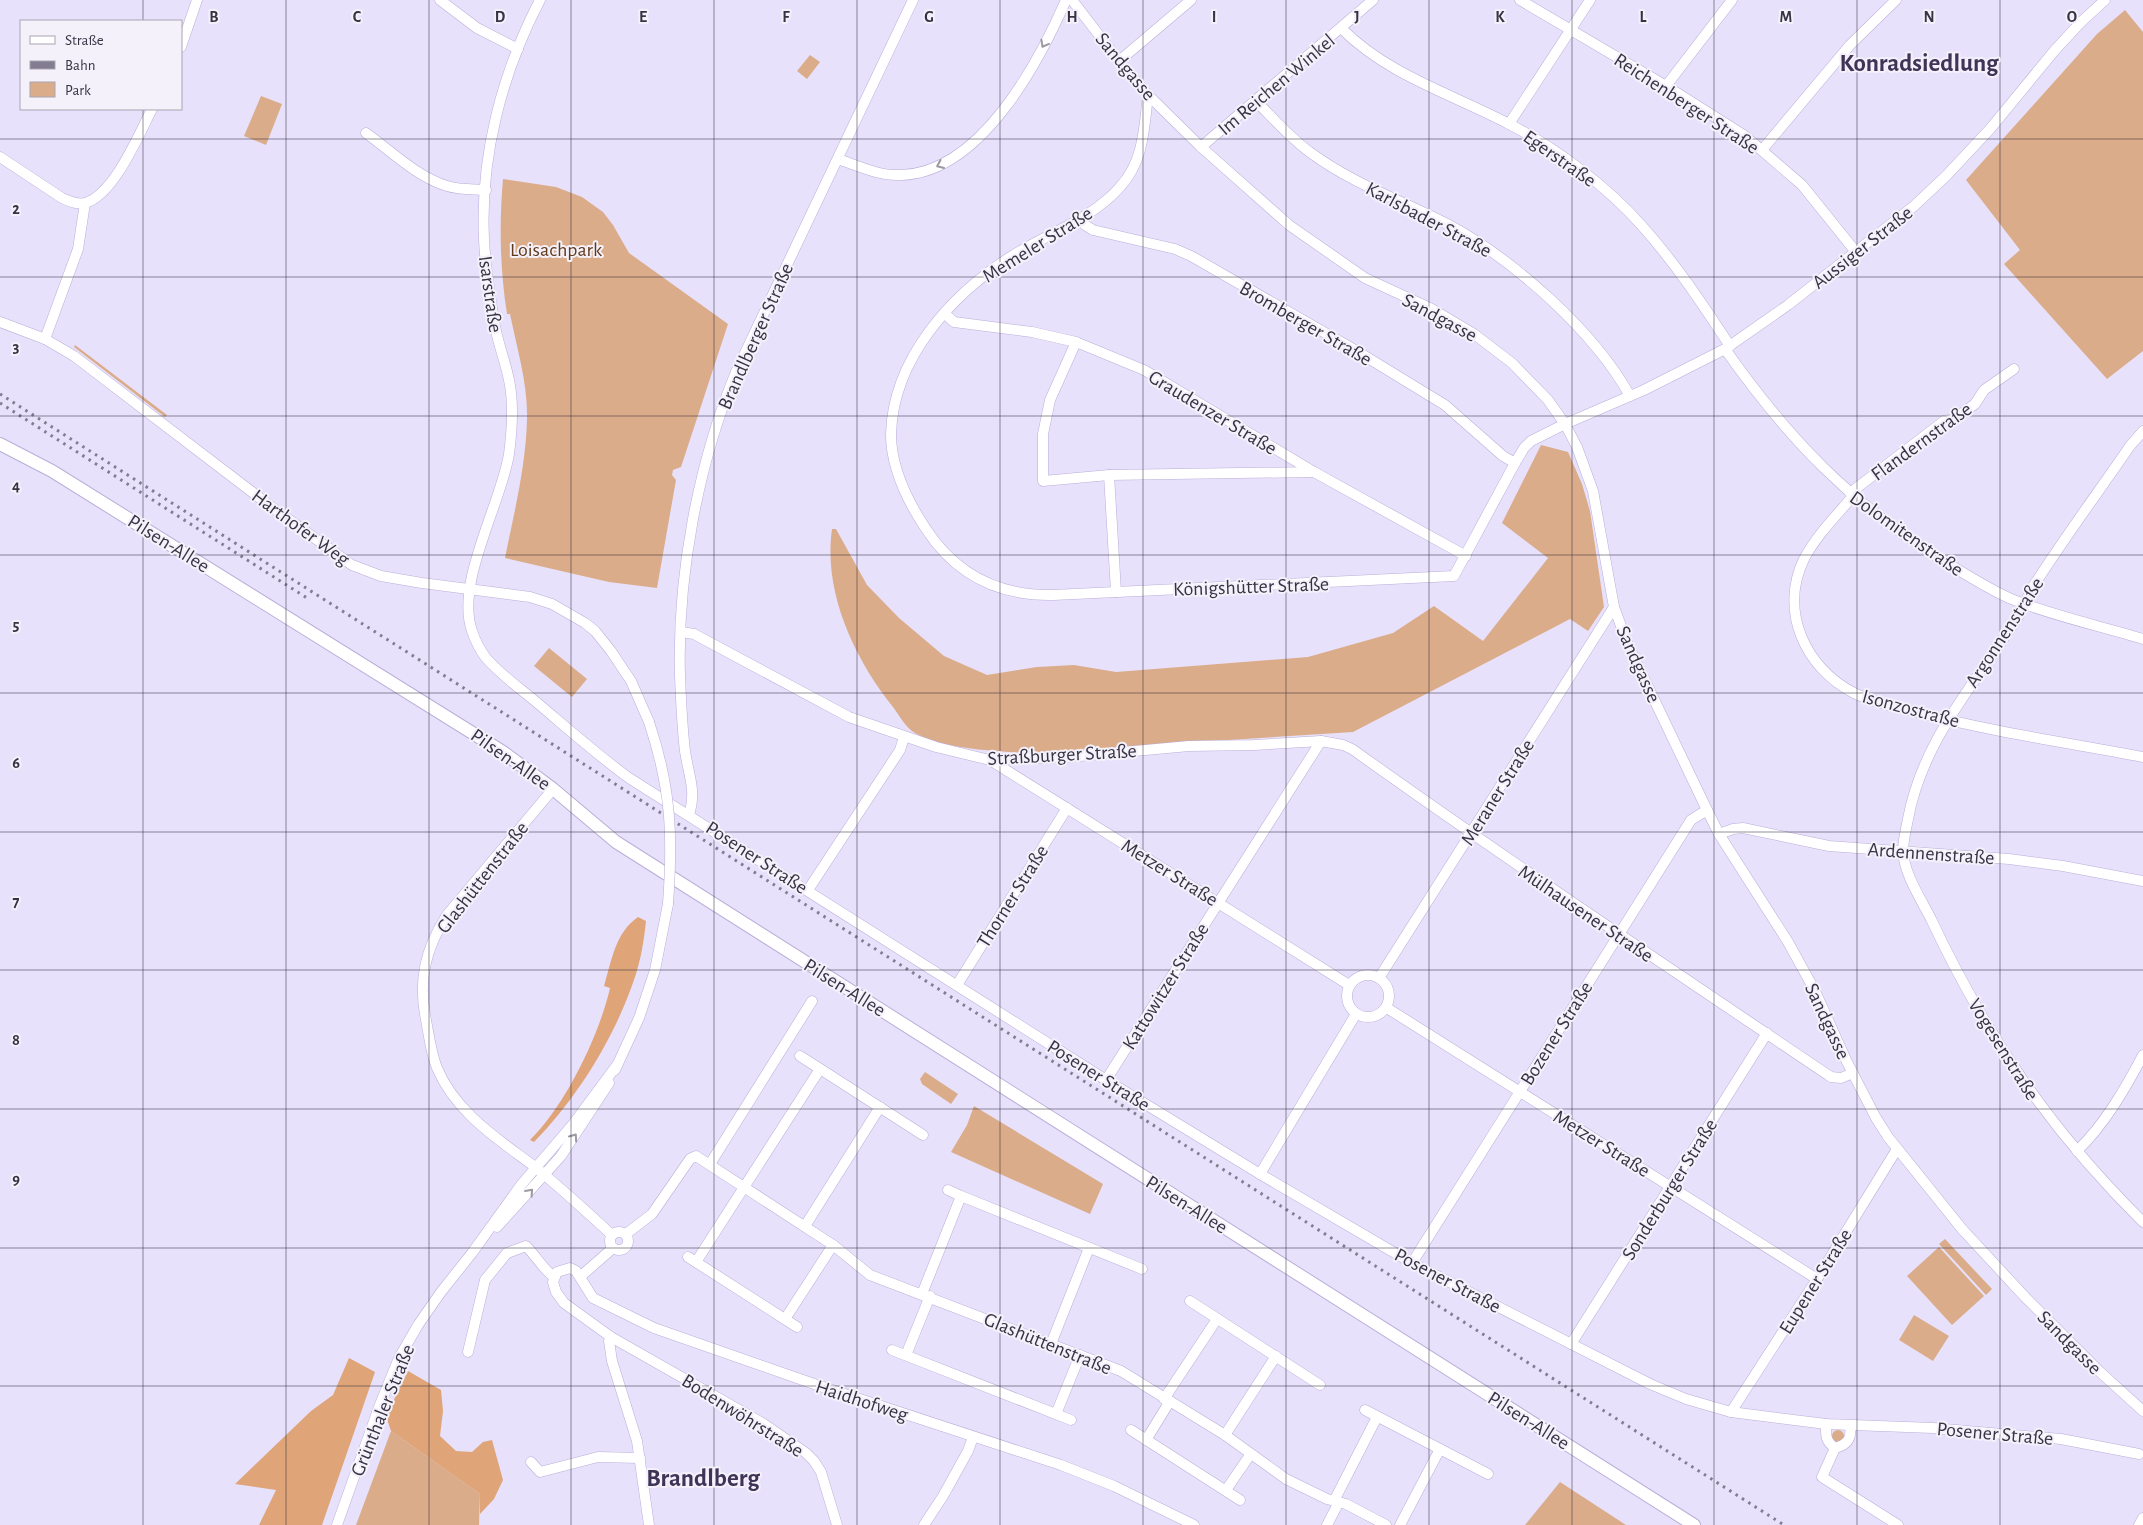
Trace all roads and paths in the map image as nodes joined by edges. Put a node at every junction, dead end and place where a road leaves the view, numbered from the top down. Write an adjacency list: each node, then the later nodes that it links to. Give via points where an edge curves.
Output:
1 (197, 0): 16 (street)
2 (440, 0): 17 (street, via 477,28)
3 (540, 0): 17 (street, Isarstraße)
4 (913, 0): 28 (street, Brandlberger Straße)
5 (1066, 0): 28 (street, one-way to 28, via 1035,60 999,114 983,134 953,158 928,170 899,175 864,169)
6 (1072, 0): 18 (street, Sandgasse)
7 (1190, 0): 18 (street)
8 (1373, 0): 14 (street, Im Reichen Winkel)
9 (1520, 0): 15 (street, Reichenberger Straße)
10 (1590, 0): 15 (street)
11 (1732, 0): 19 (street)
12 (1896, 0): 26 (street, via 1850,45)
13 (2105, 0): 32 (street, Aussiger Straße, via 2055,50 1968,154 1914,206)
14 (1342, 29): 21 (street, Im Reichen Winkel); 23 (street, Egerstraße, via 1392,67)
15 (1570, 30): 19 (street, Reichenberger Straße); 23 (street)
16 (182, 44)
17 (518, 49): 29 (street, Isarstraße, via 497,111)
18 (1119, 61): 20 (street, Sandgasse)
19 (1666, 86): 26 (street, Reichenberger Straße, via 1722,120)
20 (1148, 95): 25 (street, Sandgasse); 31 (street, Memeler Straße, via 1142,144 1130,174 1110,197)
21 (1256, 101): 25 (street, Im Reichen Winkel); 39 (street, Karlsbader Straße, via 1310,153 1361,183 1450,226 1502,259 1576,326 1620,378)
22 (151, 110): 30 (street, via 116,177)
23 (1509, 124): 37 (street, Egerstraße, via 1553,151 1625,208 1669,259)
24 (366, 133): 29 (street, via 436,182)
25 (1202, 147): 40 (street, Sandgasse, via 1289,225 1350,269 1455,322 1498,351 1529,379)
26 (1762, 150): 32 (street, Reichenberger Straße, via 1802,185)
27 (0, 157): 30 (street, via 62,198 73,203)
28 (838, 159): 54 (street, Brandlberger Straße, via 722,404 691,535)
29 (486, 190): 49 (street, Isarstraße, via 484,238 487,280 494,327 510,382 512,422 509,454)
30 (85, 203): 35 (street, via 78,249)
31 (1081, 218): 33 (street, Memeler Straße, via 988,273); 43 (street, Bromberger Straße, via 1093,230 1191,256 1445,405)
32 (1856, 252): 37 (street, Aussiger Straße)
33 (944, 313): 36 (street, Graudenzer Straße, via 954,322 1032,332); 51 (street, Memeler Straße, via 910,364 894,411 893,454 904,489 914,511 941,549 976,578 1018,594)
34 (0, 322): 35 (street, Harthofer Weg)
35 (45, 339): 49 (street, Harthofer Weg, via 74,356 352,565 382,576)
36 (1076, 342): 44 (street, Graudenzer Straße, via 1144,370); 45 (street, via 1050,400 1043,434 1043,481)
37 (1727, 348): 39 (street, Aussiger Straße); 46 (street, Dolomitenstraße, via 1780,423)
38 (2014, 369): 46 (street, Flandernstraße, via 1984,390 1975,404 1954,420 1944,421)
39 (1630, 396): 40 (street, Aussiger Straße)
40 (1565, 424): 43 (street, Aussiger Straße, via 1531,441); 53 (street, Sandgasse, via 1597,503)
41 (2143, 431): 52 (street, Argonnenstraße, via 2060,547)
42 (0, 444): 61 (main road, Pilsen-Allee, via 52,471 439,710)
43 (1515, 463): 47 (street, Aussiger Straße)
44 (1314, 472): 45 (street); 47 (street, Graudenzer Straße)
45 (1109, 476): 50 (street)
46 (1851, 495): 52 (street, Dolomitenstraße, via 1921,547 1996,592); 56 (street, Isonzostraße, via 1812,546 1798,576 1794,601 1801,636 1826,674 1848,689 1869,699)
47 (1466, 556): 48 (street, Aussiger Straße)
48 (1454, 576): 50 (street, Königshütter Straße)
49 (470, 590): 64 (street, Posener Straße, via 471,629 495,668 609,764); 71 (street, Harthofer Weg, bridge, via 530,597 552,604 595,631 631,681 649,722 665,778 670,814)
50 (1116, 592): 51 (street, Königshütter Straße)
51 (1048, 595)
52 (2024, 604): 55 (street, Dolomitenstraße); 56 (street, Argonnenstraße)
53 (1614, 607): 63 (street, Sandgasse, via 1628,645); 65 (street, Meraner Straße)
54 (681, 632): 57 (street, Straßburger Straße, via 694,634 849,717); 64 (street, Brandlberger Straße, via 685,752 693,788)
55 (2143, 639)
56 (1946, 720): 59 (street, Isonzostraße); 67 (street, Argonnenstraße, via 1914,789)
57 (904, 737): 60 (street, Straßburger Straße); 69 (street, via 900,750)
58 (1321, 741): 60 (street, Straßburger Straße, via 1189,746 1069,757); 65 (street, Mülhausener Straße, via 1352,749); 70 (street, Kattowitzer Straße)
59 (2143, 757)
60 (990, 760): 62 (street, Metzer Straße)
61 (553, 788): 92 (street, Glashüttenstraße, via 447,916 430,946 422,979 432,1051 445,1084 475,1121); 158 (main road, Pilsen-Allee, via 616,842)
62 (1067, 808): 70 (street, Metzer Straße); 74 (street, Thorner Straße)
63 (1707, 810): 66 (street, Sandgasse); 72 (street, Bozener Straße, via 1691,820)
64 (689, 814): 69 (street, Posener Straße)
65 (1470, 834): 72 (street, Mülhausener Straße); 73 (street, Meraner Straße)
66 (1719, 834): 67 (street, Ardennenstraße, via 1744,828 1829,846); 84 (street, Sandgasse, via 1802,966)
67 (1903, 851): 68 (street, Ardennenstraße, via 2018,860); 90 (street, Vogesenstraße, via 1912,879 1949,958 1996,1040 2035,1099)
68 (2143, 881)
69 (808, 890): 74 (street, Posener Straße)
70 (1219, 902): 75 (street, Metzer Straße); 85 (street, Kattowitzer Straße)
71 (668, 904): 82 (street, Grünthaler Straße, via 655,970 639,1018)
72 (1618, 935): 79 (street, Mülhausener Straße); 86 (street, Bozener Straße)
73 (1379, 978): 75 (street, via 1366,974); 77 (street, via 1388,988)
74 (957, 985): 85 (street, Posener Straße)
75 (1349, 985): 78 (street, via 1346,998)
76 (812, 1001): 91 (street)
77 (1387, 1008): 78 (street, via 1376,1016); 86 (street, Metzer Straße)
78 (1356, 1014): 93 (street)
79 (1767, 1033): 84 (street, Mülhausener Straße, via 1831,1077 1841,1078); 95 (street, Sonderburger Straße)
80 (2143, 1055): 90 (street, via 2108,1114)
81 (800, 1056): 83 (street)
82 (617, 1064): 92 (street, Grünthaler Straße); 94 (street, Grünthaler Straße, one-way to 82, via 601,1097)
83 (820, 1069): 87 (street); 96 (street)
84 (1853, 1073): 89 (street, Sandgasse, via 1876,1118)
85 (1106, 1080): 93 (street, Posener Straße)
86 (1519, 1092): 95 (street, Metzer Straße); 107 (street, Bozener Straße)
87 (880, 1107): 88 (street); 100 (street)
88 (923, 1135)
89 (1897, 1149): 111 (street, Eupener Straße); 128 (street, Sandgasse, via 1962,1229 2025,1297)
90 (2077, 1151): 99 (street, Vogesenstraße)
91 (710, 1164): 96 (street, Glashüttenstraße); 102 (street, Glashüttenstraße, via 696,1156 690,1159 652,1214)
92 (536, 1168): 94 (street); 106 (street, Grünthaler Straße)
93 (1260, 1174): 107 (street, Posener Straße)
94 (545, 1176): 101 (street); 106 (street, Grünthaler Straße, one-way to 94)
95 (1671, 1186): 111 (street, Metzer Straße); 119 (street, Sonderburger Straße)
96 (745, 1187): 100 (street, Glashüttenstraße); 115 (street, via 692,1259)
97 (948, 1190): 98 (street)
98 (961, 1196): 105 (street); 112 (street)
99 (2143, 1222)
100 (805, 1226): 103 (street, Glashüttenstraße)
101 (612, 1234): 102 (street, via 621,1231); 104 (street)
102 (626, 1234): 104 (street, via 628,1243 625,1248)
103 (833, 1244): 112 (street, Glashüttenstraße, via 870,1275); 115 (street)
104 (613, 1248): 109 (street)
105 (1089, 1248): 108 (street); 118 (street)
106 (472, 1253): 150 (street, Grünthaler Straße, via 440,1292 399,1358 378,1407)
107 (1412, 1263): 119 (street, Posener Straße)
108 (1142, 1269)
109 (581, 1276): 110 (street, via 570,1268 557,1272); 137 (street, Haidhofweg, via 593,1298 654,1328)
110 (554, 1277): 117 (street, Bodenwöhrstraße, via 556,1292 564,1302); 121 (street, via 545,1271 526,1246 507,1254 485,1280)
111 (1817, 1279): 129 (street, Eupener Straße)
112 (926, 1295): 118 (street, Glashüttenstraße); 122 (street)
113 (1190, 1301): 114 (street)
114 (1217, 1319): 124 (street); 126 (street)
115 (785, 1320): 116 (street)
116 (797, 1327)
117 (611, 1337): 143 (street, via 612,1361 638,1441); 152 (street, Bodenwöhrstraße, via 764,1424 806,1453 821,1472)
118 (1051, 1344): 123 (street, Glashüttenstraße)
119 (1571, 1344): 129 (street, Posener Straße, via 1668,1392)
120 (892, 1350): 122 (street)
121 (468, 1352)
122 (906, 1355): 130 (street)
123 (1080, 1355): 126 (street, Glashüttenstraße, via 1120,1372); 130 (street)
124 (1276, 1356): 125 (street); 136 (street)
125 (1320, 1385)
126 (1167, 1400): 136 (street, Glashüttenstraße); 138 (street)
127 (1365, 1410): 131 (street)
128 (2143, 1411)
129 (1730, 1412): 133 (street, Posener Straße)
130 (1056, 1414): 132 (street)
131 (1378, 1417): 140 (street); 148 (street)
132 (1071, 1420)
133 (1826, 1424): 134 (street, Posener Straße); 139 (street, via 1825,1437)
134 (1850, 1426): 139 (street, via 1848,1441); 141 (street, Posener Straße, via 2008,1434 2092,1444)
135 (1131, 1430): 138 (street)
136 (1225, 1436): 142 (street, Glashüttenstraße)
137 (973, 1437): 153 (street); 154 (street, Haidhofweg, via 1114,1486)
138 (1146, 1440): 146 (street)
139 (1835, 1448): 159 (street, via 1822,1477)
140 (1440, 1449): 145 (street); 157 (street)
141 (2139, 1454)
142 (1250, 1455): 146 (street); 148 (street, Glashüttenstraße, via 1286,1479)
143 (640, 1458): 144 (street, via 598,1457 540,1472); 151 (street)
144 (531, 1462)
145 (1488, 1474)
146 (1226, 1490): 147 (street)
147 (1240, 1500)
148 (1336, 1502): 155 (street); 156 (street, Glashüttenstraße)
149 (2143, 1518): 160 (street)
150 (337, 1525)
151 (649, 1525)
152 (837, 1525)
153 (924, 1525)
154 (1194, 1525)
155 (1327, 1525)
156 (1386, 1525)
157 (1400, 1525)
158 (1694, 1525)
159 (1898, 1525)
160 (2139, 1525)

